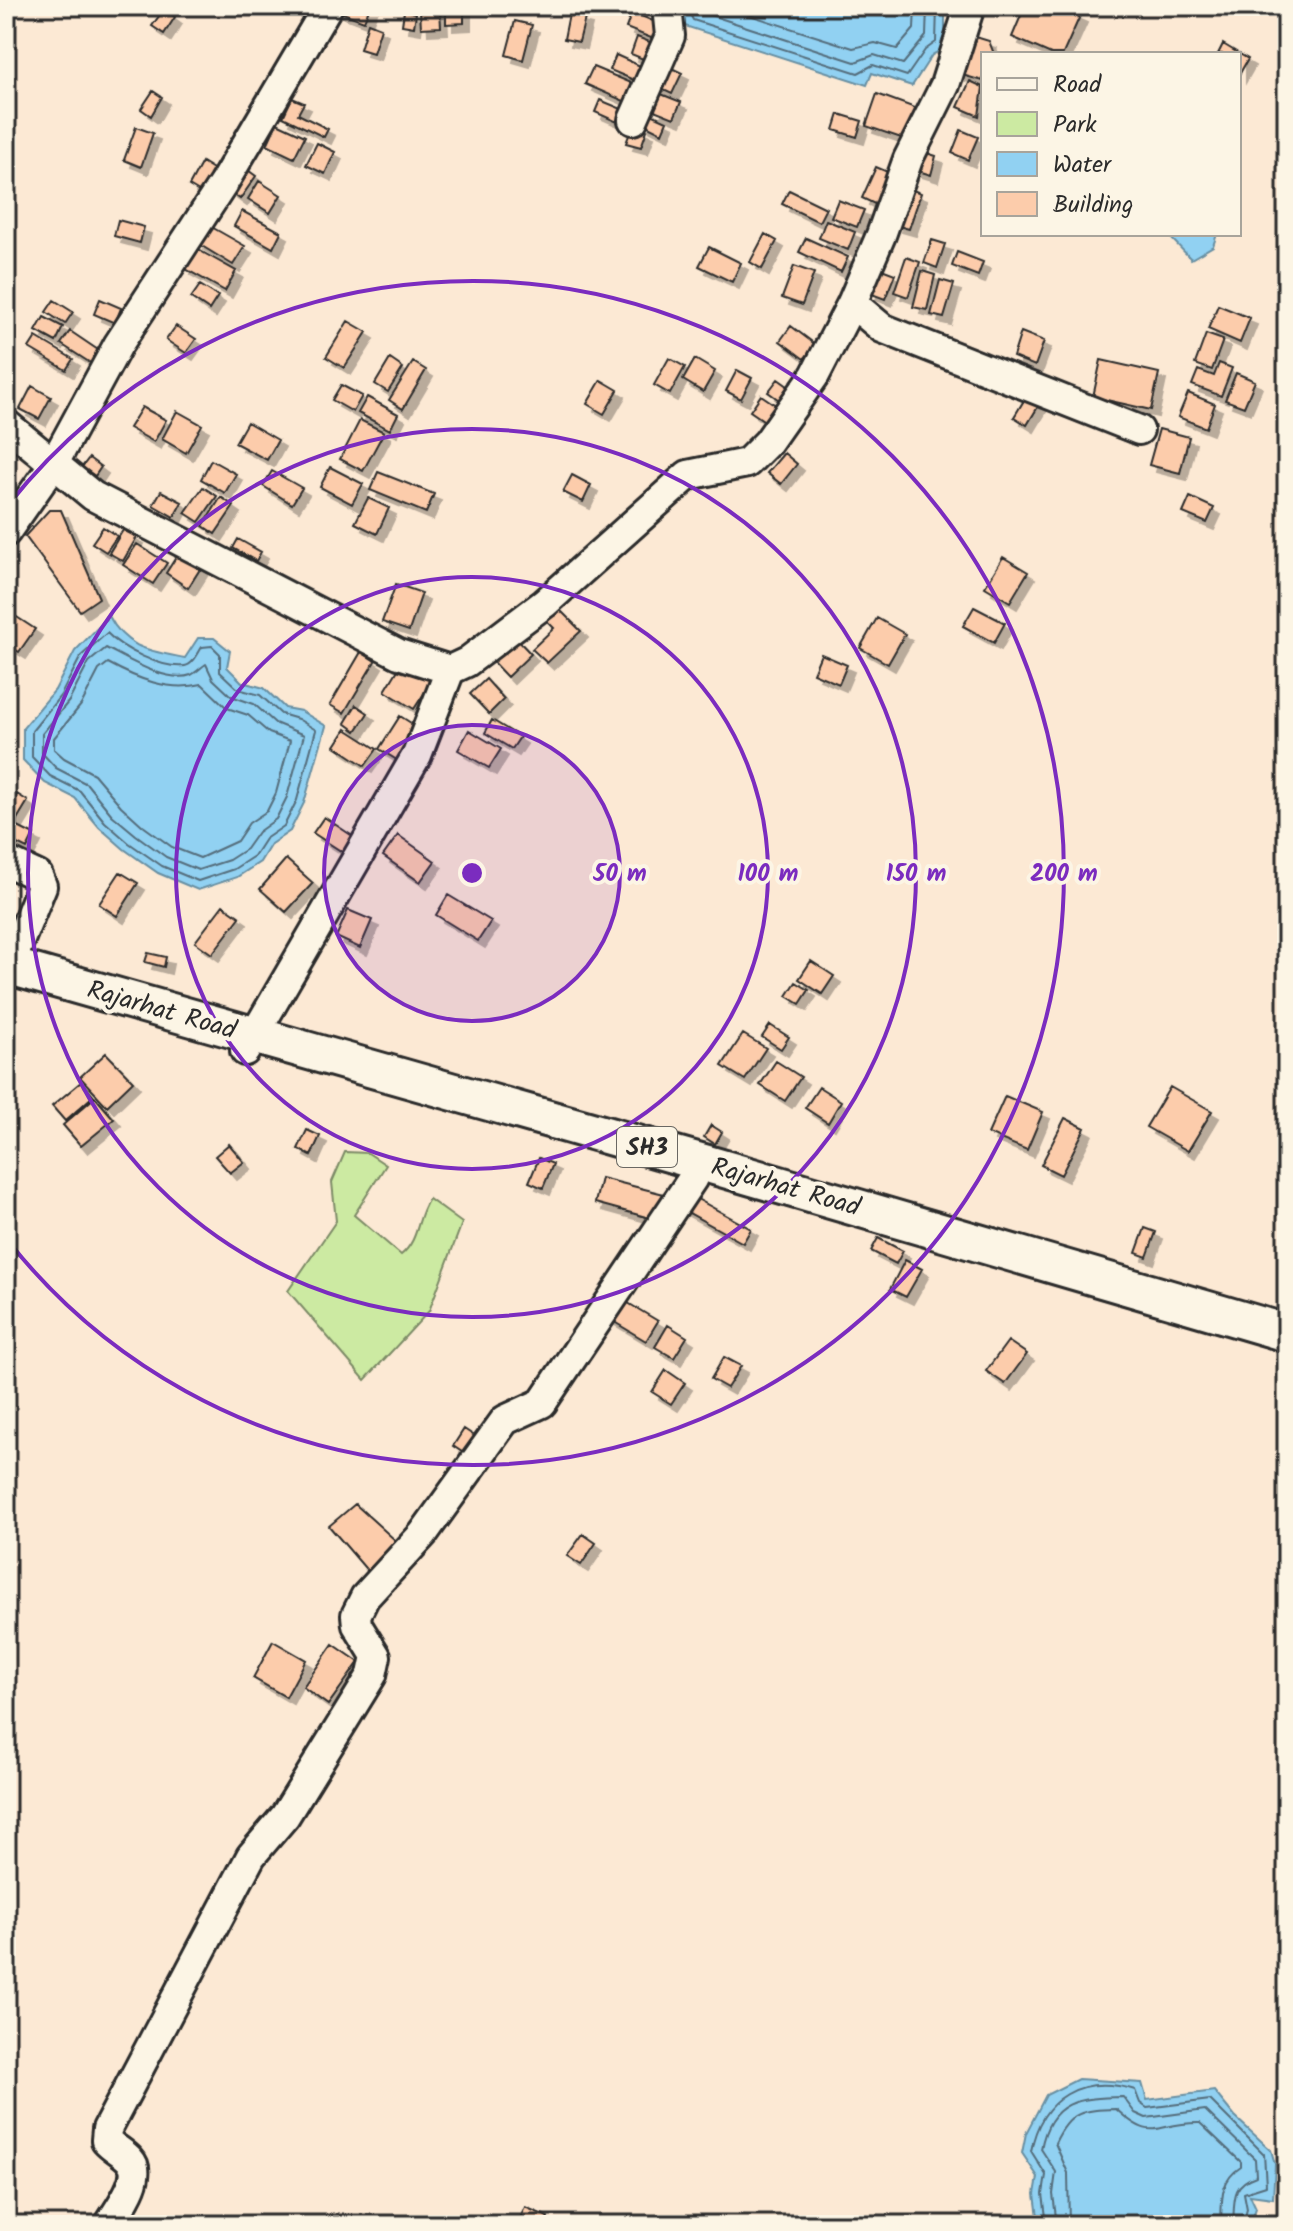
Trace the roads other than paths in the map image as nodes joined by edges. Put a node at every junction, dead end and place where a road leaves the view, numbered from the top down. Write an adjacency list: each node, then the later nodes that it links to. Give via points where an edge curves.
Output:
1 (328, 6): 8 (street, via 223,184 118,345)
2 (667, 6): 4 (street, via 670,36)
3 (969, 6): 5 (street, via 945,85 908,159)
4 (633, 120)
5 (852, 303): 7 (street, via 882,328); 10 (street, via 815,375 747,463 688,475 545,603)
6 (6, 424): 8 (street)
7 (1139, 430)
8 (53, 465): 9 (street); 10 (street, via 93,496 399,654)
9 (6, 532)
10 (450, 670): 13 (street, via 417,755)
11 (6, 861): 12 (street, via 38,876 42,886)
12 (7, 973): 13 (main road, Rajarhat Road / SH3)
13 (251, 1044): 14 (main road, Rajarhat Road / SH3); 15 (main road, Rajarhat Road / SH3)
14 (693, 1178): 16 (main road, Rajarhat Road / SH3); 17 (street, via 542,1403 505,1420 423,1534 358,1607 357,1625 376,1656 372,1675 285,1816 251,1856 107,2129 106,2140 130,2160 134,2171)
15 (1287, 1333)
16 (1287, 1351)
17 (109, 2225)

